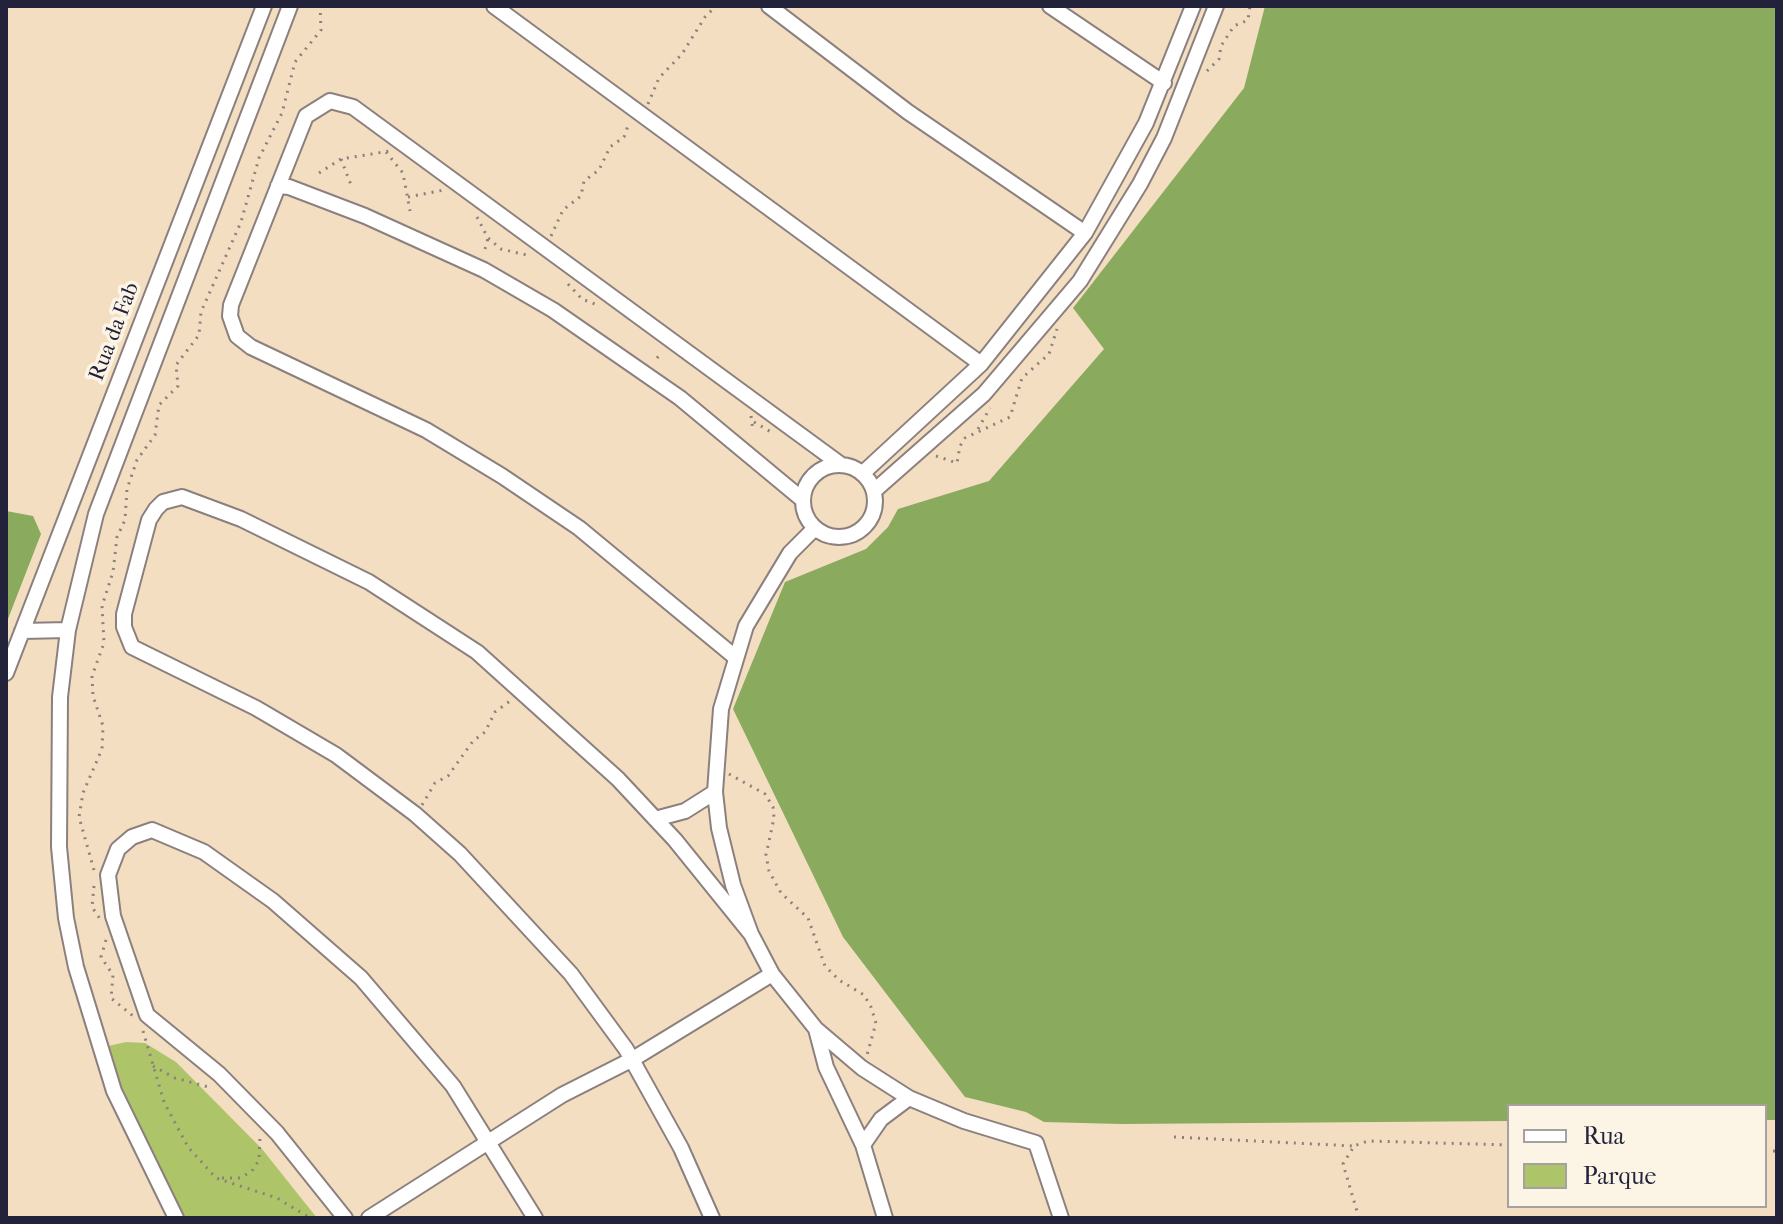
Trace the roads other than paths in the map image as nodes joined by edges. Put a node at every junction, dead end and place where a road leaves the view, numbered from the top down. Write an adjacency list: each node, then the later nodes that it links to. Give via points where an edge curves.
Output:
1 (264, 6): 18 (street, Rua da Fab)
2 (290, 6): 17 (street, via 121,443 85,550)
3 (494, 6): 11 (street)
4 (769, 6): 10 (street, via 932,130)
5 (1050, 6): 8 (street)
6 (1193, 6): 8 (street)
7 (1216, 6): 14 (street, via 1140,184 1055,313 984,394)
8 (1164, 83): 10 (street)
9 (278, 186): 12 (street, via 306,116 338,101 548,247); 15 (street, via 365,216 484,270 553,310 680,398); 19 (street, via 231,305 237,336 426,430 502,476 579,528)
10 (1085, 233): 11 (street)
11 (981, 364): 13 (street)
12 (840, 464): 13 (street); 15 (street, via 813,476)
13 (863, 473): 14 (street)
14 (874, 491): 16 (street, via 873,514 859,531 837,537)
15 (803, 500): 16 (street)
16 (815, 528): 19 (street, via 770,583)
17 (68, 630): 18 (street); 30 (street, via 57,782 66,918 114,1091)
18 (22, 631): 20 (street, Rua da Fab)
19 (735, 657): 21 (street, via 721,709)
20 (6, 673)
21 (715, 792): 22 (street, via 685,811); 23 (street, via 724,855)
22 (655, 819): 23 (street); 26 (street, via 592,754 466,645 323,557 194,500 173,499 149,520 124,614 132,647 336,755 415,814 509,902 571,974)
23 (751, 934): 24 (street)
24 (772, 974): 25 (street); 26 (street)
25 (816, 1029): 27 (street); 29 (street, via 826,1067)
26 (633, 1059): 28 (street); 34 (street)
27 (909, 1098): 29 (street, via 881,1119); 36 (street, via 1036,1143)
28 (489, 1141): 31 (street, via 388,1005 316,937 204,852 163,833 141,832 118,849 108,875 113,916 149,1017 263,1118); 32 (street); 33 (street)
29 (863, 1145): 35 (street)
30 (176, 1218)
31 (345, 1218)
32 (369, 1218)
33 (535, 1218)
34 (712, 1218)
35 (885, 1218)
36 (1061, 1218)

